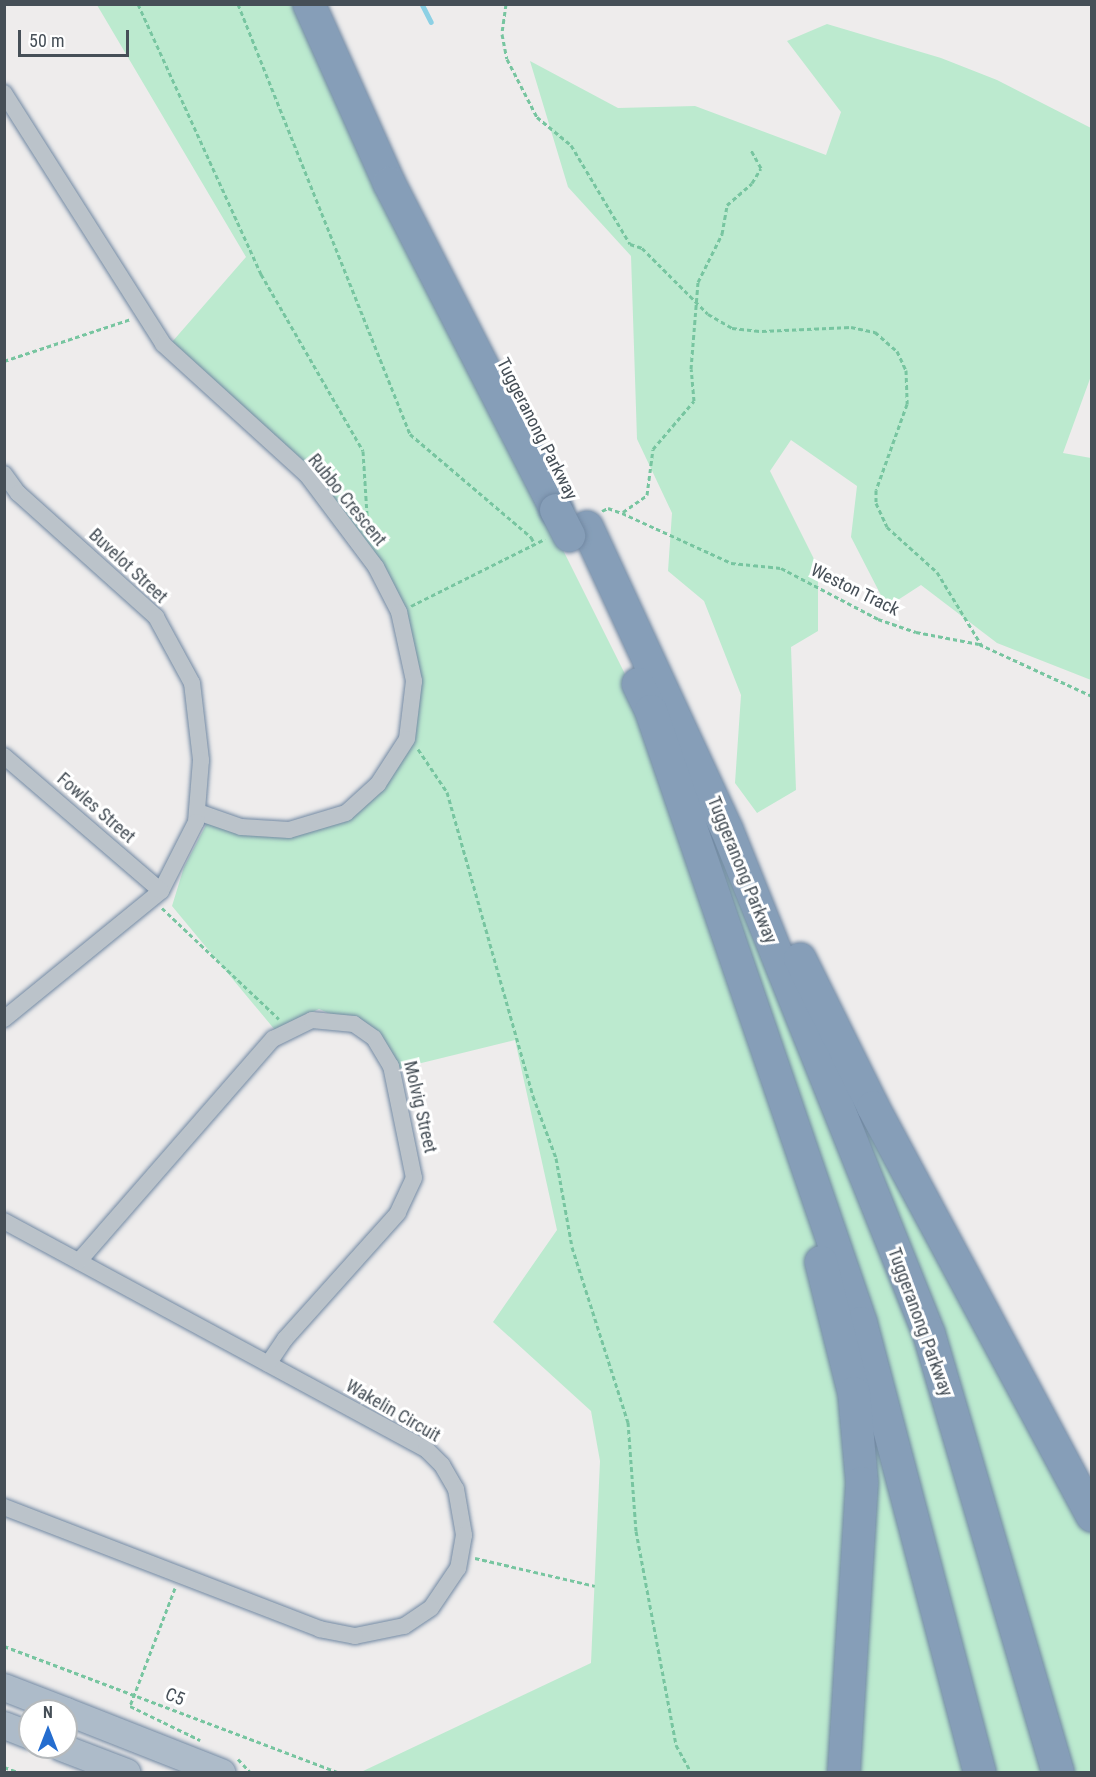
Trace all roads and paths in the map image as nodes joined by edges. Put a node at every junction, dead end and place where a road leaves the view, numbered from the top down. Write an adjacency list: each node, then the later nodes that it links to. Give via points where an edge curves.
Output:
1 (138, 4): 15 (path, via 261,274 363,451)
2 (238, 4): 14 (path, via 410,434 531,537)
3 (309, 4): 13 (highway, Tuggeranong Parkway, via 389,183)
4 (332, 4): 13 (highway, Tuggeranong Parkway, via 408,175)
5 (506, 4): 8 (path, via 502,34 507,59 537,117 571,145 630,244 642,248)
6 (4, 93): 9 (street, Rubbo Crescent)
7 (751, 150): 8 (path, via 761,168 752,183 726,205 722,234 698,282)
8 (695, 301): 12 (path, via 691,369 694,401 653,449 647,495); 17 (path, via 732,328 762,331 850,327 875,332 897,351 906,370 907,404 876,490 878,510 887,527 937,572)
9 (144, 315): 10 (path); 15 (street, Rubbo Crescent, via 163,344 306,475)
10 (4, 361)
11 (4, 474): 22 (street, Buvelot Street, via 18,493 156,617 192,682 201,760)
12 (622, 513): 13 (path, Weston Track); 17 (path, Weston Track, via 730,563 781,567 878,619 916,632)
13 (578, 519): 14 (path); 19 (highway, Tuggeranong Parkway); 23 (highway, Tuggeranong Parkway, via 651,711)
14 (535, 545): 16 (path)
15 (367, 555): 16 (street, Rubbo Crescent)
16 (399, 612): 20 (street, Rubbo Crescent, via 414,681)
17 (982, 646): 18 (path, Weston Track)
18 (1092, 696)
19 (673, 710): 31 (highway, via 740,825 831,1027); 51 (highway, Tuggeranong Parkway, via 727,830 929,1334)
20 (408, 733): 22 (street, Rubbo Crescent, via 378,784 346,813 289,830 241,827); 49 (path, via 447,792 533,1096 556,1158 572,1247 628,1422 636,1531 676,1745)
21 (4, 756): 24 (street, Fowles Street)
22 (198, 812): 24 (street, Buvelot Street)
23 (711, 887): 43 (highway, via 816,1244 854,1393 862,1483); 50 (highway, Tuggeranong Parkway, via 861,1323)
24 (158, 904): 25 (street, Buvelot Street); 26 (path)
25 (4, 1019)
26 (289, 1029): 28 (street, Molvig Street, via 273,1039); 29 (street, Molvig Street, via 312,1020 339,1020 364,1030 381,1046 391,1066 414,1178 398,1213 285,1339)
27 (4, 1221): 28 (street, Wakelin Circuit)
28 (79, 1261): 29 (street, Wakelin Circuit)
29 (268, 1364): 33 (street, Wakelin Circuit, via 436,1458 461,1504 464,1535 458,1568 441,1598 418,1618 387,1632 355,1636 320,1629)
30 (4, 1507): 33 (street, Wakelin Circuit)
31 (1092, 1516)
32 (470, 1563): 34 (path, via 470,1557)
33 (181, 1573): 37 (path)
34 (595, 1586)
35 (4, 1646): 37 (path, C5)
36 (4, 1687): 38 (main road)
37 (134, 1695): 40 (path, via 130,1706); 48 (path, C5)
38 (35, 1699)
39 (78, 1715): 42 (main road)
40 (202, 1741)
41 (78, 1754): 46 (main road)
42 (227, 1764): 47 (path, via 243,1761)
43 (842, 1766)
44 (4, 1767): 45 (path)
45 (18, 1773)
46 (126, 1773)
47 (250, 1773)
48 (337, 1773)
49 (691, 1773)
50 (980, 1773)
51 (1058, 1773)

